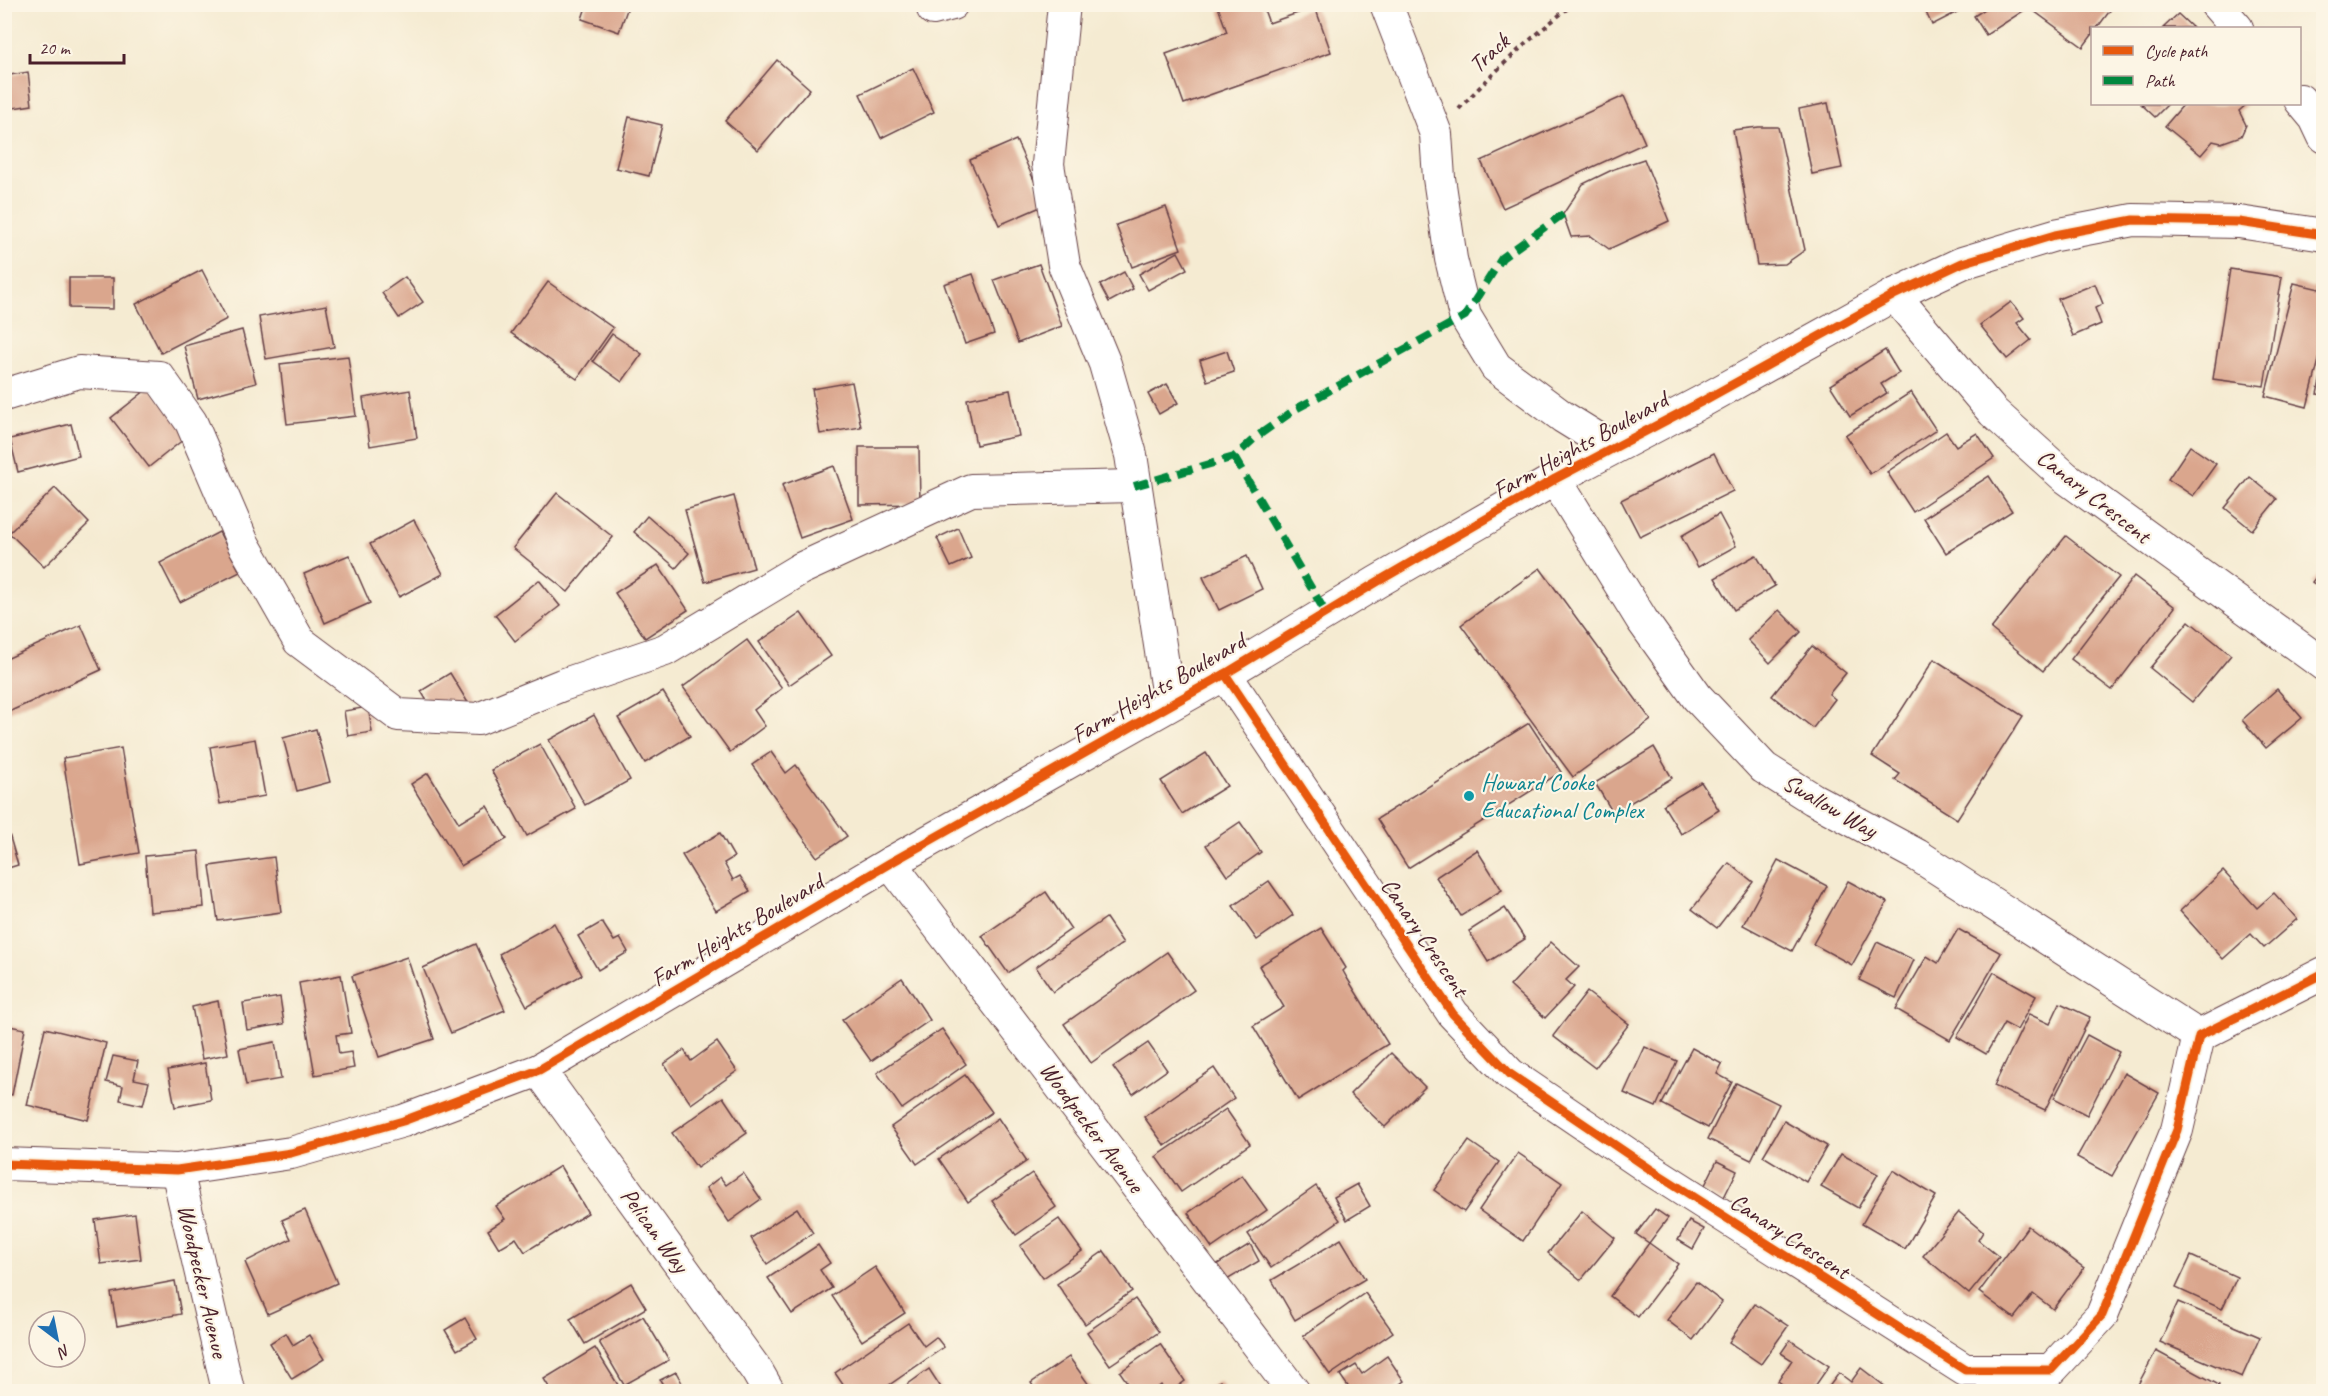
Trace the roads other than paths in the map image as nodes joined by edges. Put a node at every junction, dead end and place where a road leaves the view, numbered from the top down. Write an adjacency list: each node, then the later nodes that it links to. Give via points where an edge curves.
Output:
1 (1064, 4): 12 (street, via 1048,164 1064,265 1105,364 1131,456)
2 (1386, 4): 10 (street, via 1436,134 1451,259 1465,316 1496,367)
3 (2216, 4): 4 (street)
4 (2236, 27)
5 (2301, 101): 6 (street)
6 (2324, 137)
7 (2324, 235): 8 (street, Farm Heights Boulevard, via 2239,222 2133,220 2055,235 1962,262)
8 (1894, 295): 10 (street, Farm Heights Boulevard); 13 (street, Canary Crescent, via 1993,412 2065,477)
9 (4, 395): 12 (street, via 79,372 159,377 191,422 243,543 300,641 398,715 478,719 665,650 800,569 971,490)
10 (1613, 448): 11 (street, Farm Heights Boulevard)
11 (1555, 479): 14 (street, Farm Heights Boulevard); 18 (street, Swallow Way, via 1642,620 1697,697 1764,768 1917,855)
12 (1134, 486): 15 (street)
13 (2324, 665)
14 (1225, 674): 15 (street, Farm Heights Boulevard); 18 (street, Canary Crescent, via 1453,1014 1510,1074 1659,1176 1965,1370 2050,1370 2102,1315 2177,1130)
15 (1170, 704): 16 (street, Farm Heights Boulevard)
16 (890, 863): 19 (street, Farm Heights Boulevard); 24 (street, Woodpecker Avenue)
17 (2324, 973): 18 (street)
18 (2199, 1036)
19 (539, 1070): 21 (street, Farm Heights Boulevard, via 404,1120 291,1153); 23 (street, Pelican Way)
20 (4, 1164): 21 (street, Farm Heights Boulevard)
21 (177, 1170): 22 (street, Woodpecker Avenue)
22 (230, 1392)
23 (769, 1392)
24 (1293, 1392)

